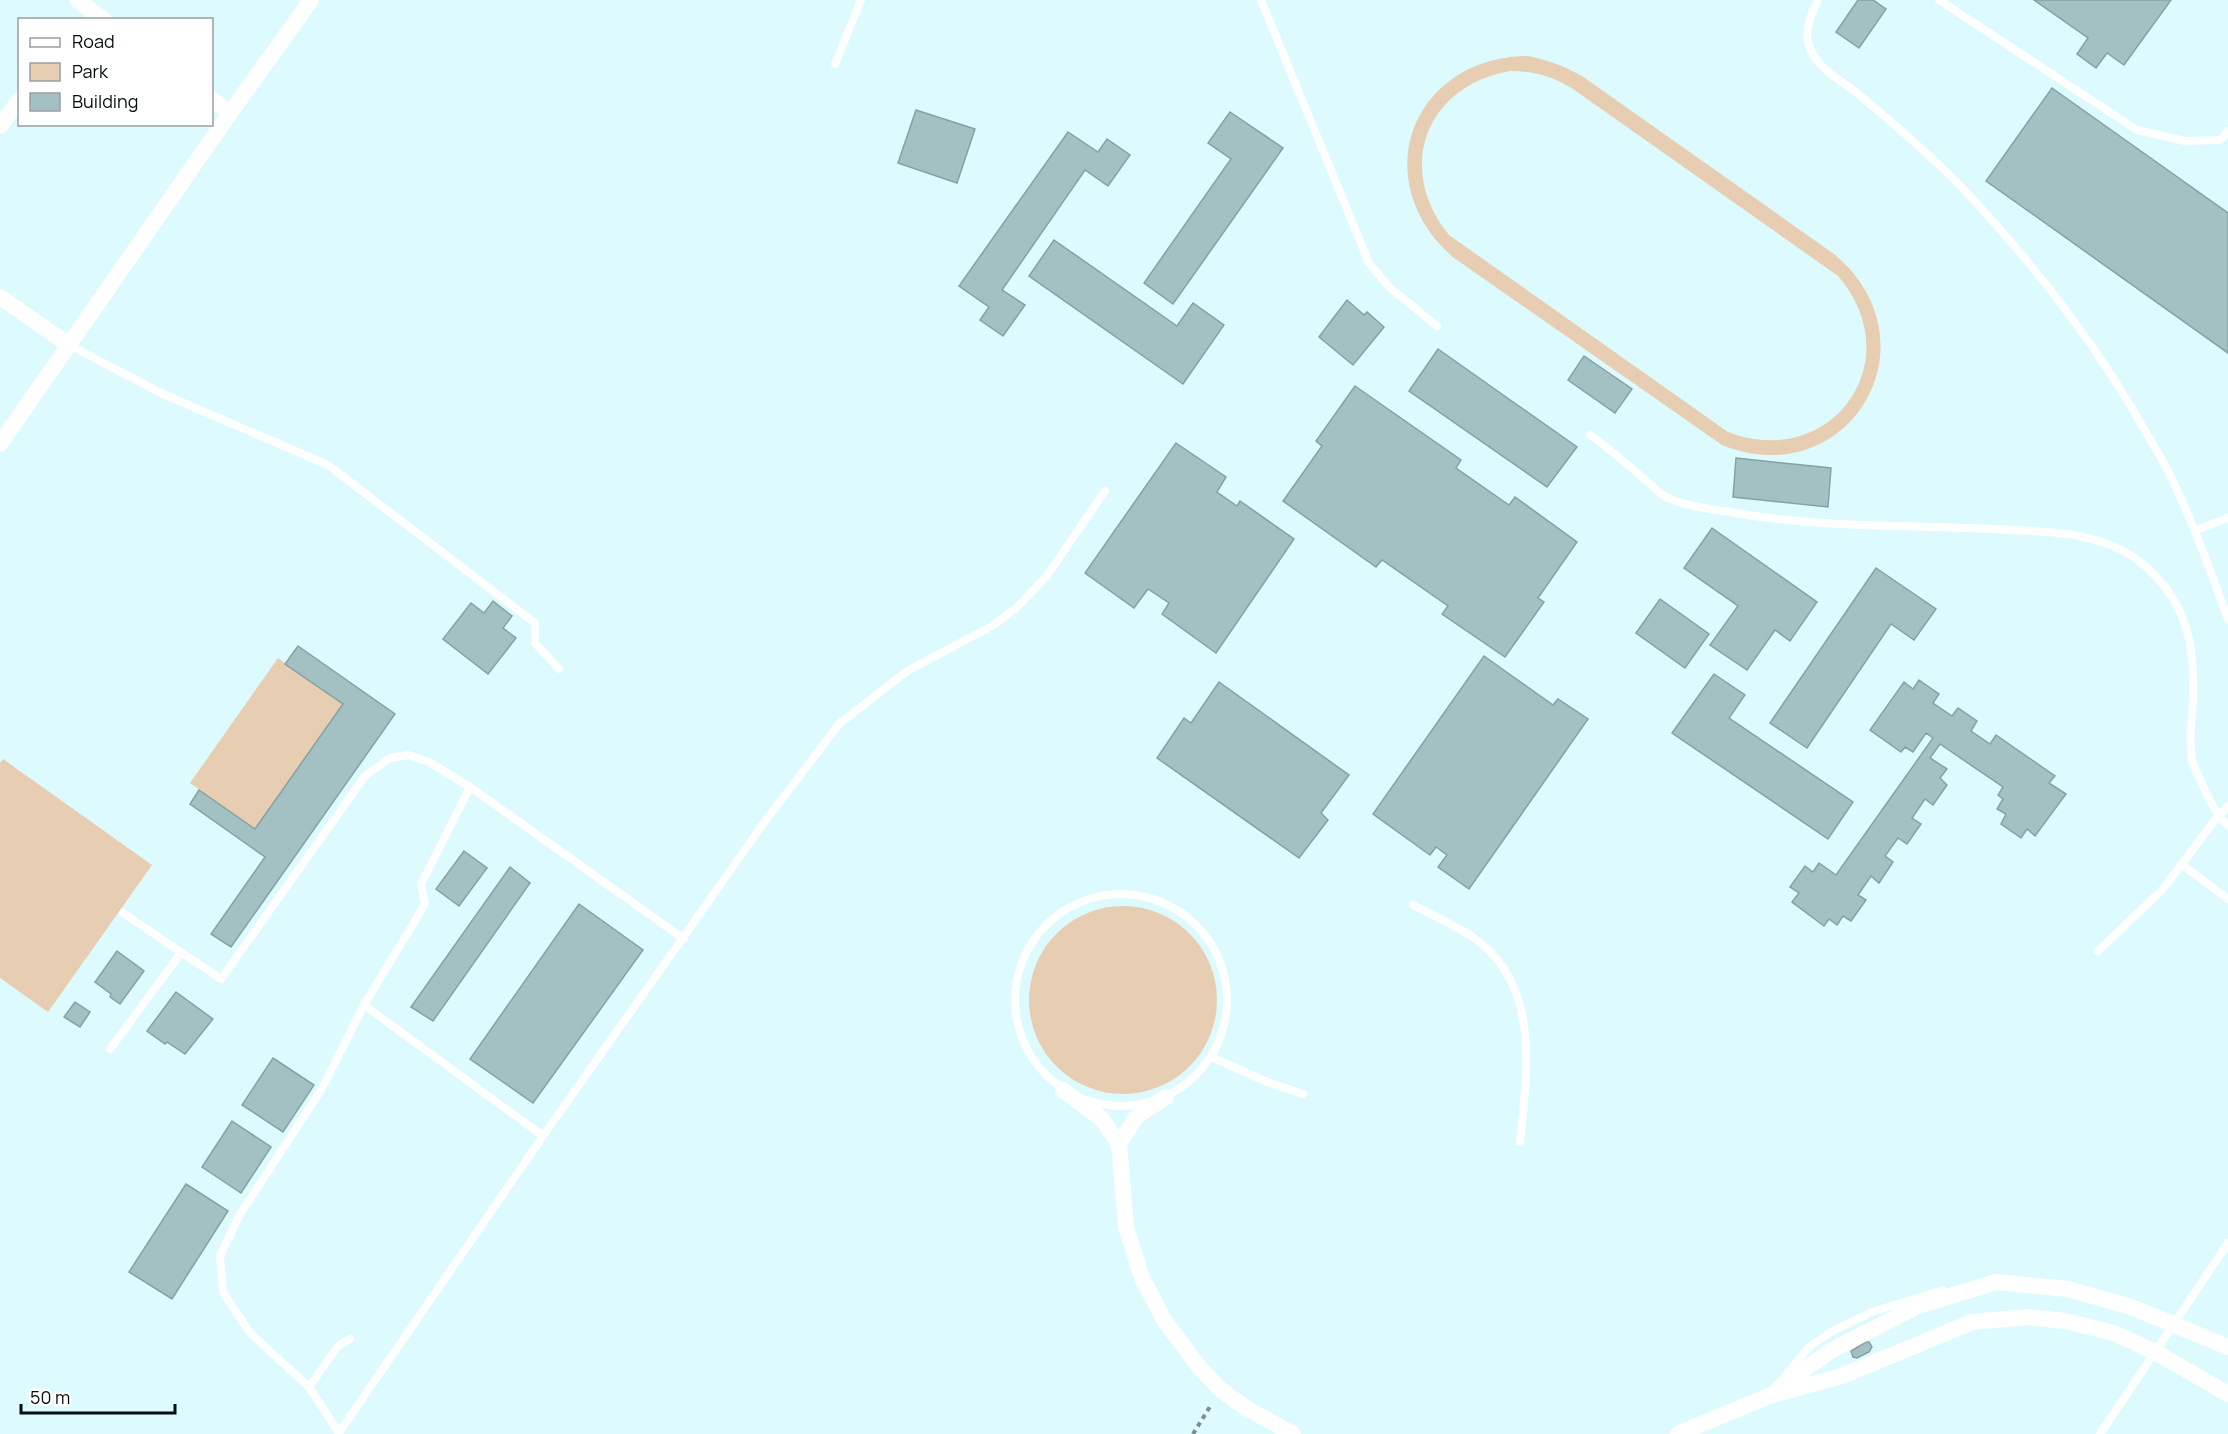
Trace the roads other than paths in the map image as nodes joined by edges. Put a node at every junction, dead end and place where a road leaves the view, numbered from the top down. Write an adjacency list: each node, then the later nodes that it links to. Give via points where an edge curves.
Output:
1 (311, 0): 11 (street)
2 (861, 0): 8 (lane)
3 (1261, 0): 15 (lane, via 1369,263 1389,287)
4 (1818, 0): 21 (lane, via 1807,35 1810,53 1967,193 2028,264 2087,339 2133,409 2170,475)
5 (1939, 0): 13 (lane, via 2137,130 2185,141 2220,140)
6 (82, 6): 7 (street)
7 (101, 18)
8 (835, 64)
9 (213, 100): 11 (street)
10 (18, 102): 12 (street)
11 (230, 112): 16 (street)
12 (0, 126)
13 (2228, 131)
14 (0, 297): 16 (street)
15 (1437, 326)
16 (69, 345): 18 (street); 23 (lane, via 164,394 328,465 535,623 535,643)
17 (1590, 435): 26 (lane, via 1666,497 1696,506 1804,523 2065,533 2116,545 2141,562 2160,582 2177,602 2187,627 2193,654 2193,763)
18 (0, 444)
19 (1106, 491): 32 (lane, via 1046,577 1015,609 992,626 907,670 839,723)
20 (2228, 518): 21 (lane)
21 (2194, 531): 22 (lane)
22 (2228, 620)
23 (559, 669)
24 (470, 787): 32 (lane); 34 (lane, via 429,762 408,755 390,758 365,776 222,979); 35 (lane, via 422,884 425,904)
25 (2228, 806): 26 (lane)
26 (2218, 816): 27 (lane); 28 (lane)
27 (2228, 826)
28 (2181, 864): 29 (lane); 33 (lane, via 2162,890)
29 (2228, 899)
30 (1413, 905): 42 (lane, via 1474,939 1508,974 1522,1009 1527,1051)
31 (123, 913): 34 (lane)
32 (684, 939): 41 (lane)
33 (2098, 951)
34 (181, 953): 36 (lane)
35 (364, 1005): 41 (lane); 49 (lane, via 321,1090 239,1216 219,1256 223,1292 250,1333)
36 (110, 1049)
37 (1211, 1057): 38 (lane, via 1226,1022 1227,984 1222,965 1203,932 1182,913 1157,899 1138,894 1100,895 1049,921 1027,950 1016,983 1016,1018 1027,1052); 39 (lane); 40 (lane, via 1191,1080)
38 (1063, 1090): 40 (lane, via 1087,1102 1113,1107 1140,1105); 43 (street, via 1102,1119)
39 (1304, 1094)
40 (1166, 1097): 43 (street, via 1137,1116)
41 (543, 1136): 52 (lane)
42 (1520, 1142)
43 (1119, 1144): 53 (street, via 1126,1227 1142,1278 1164,1320 1221,1390)
44 (2228, 1243): 45 (lane)
45 (2176, 1324): 47 (street); 48 (lane); 51 (street, via 2131,1306 2068,1289 1996,1282 1918,1306 1832,1350)
46 (350, 1338): 49 (lane, via 338,1346)
47 (2228, 1347)
48 (2156, 1352): 50 (street); 51 (street, via 2114,1333 2065,1321 2028,1317 1972,1322 1842,1376); 55 (lane)
49 (309, 1387): 52 (lane)
50 (2228, 1394)
51 (1769, 1396): 54 (street)
52 (338, 1433)
53 (1293, 1434)
54 (1678, 1434)
55 (2100, 1434)

